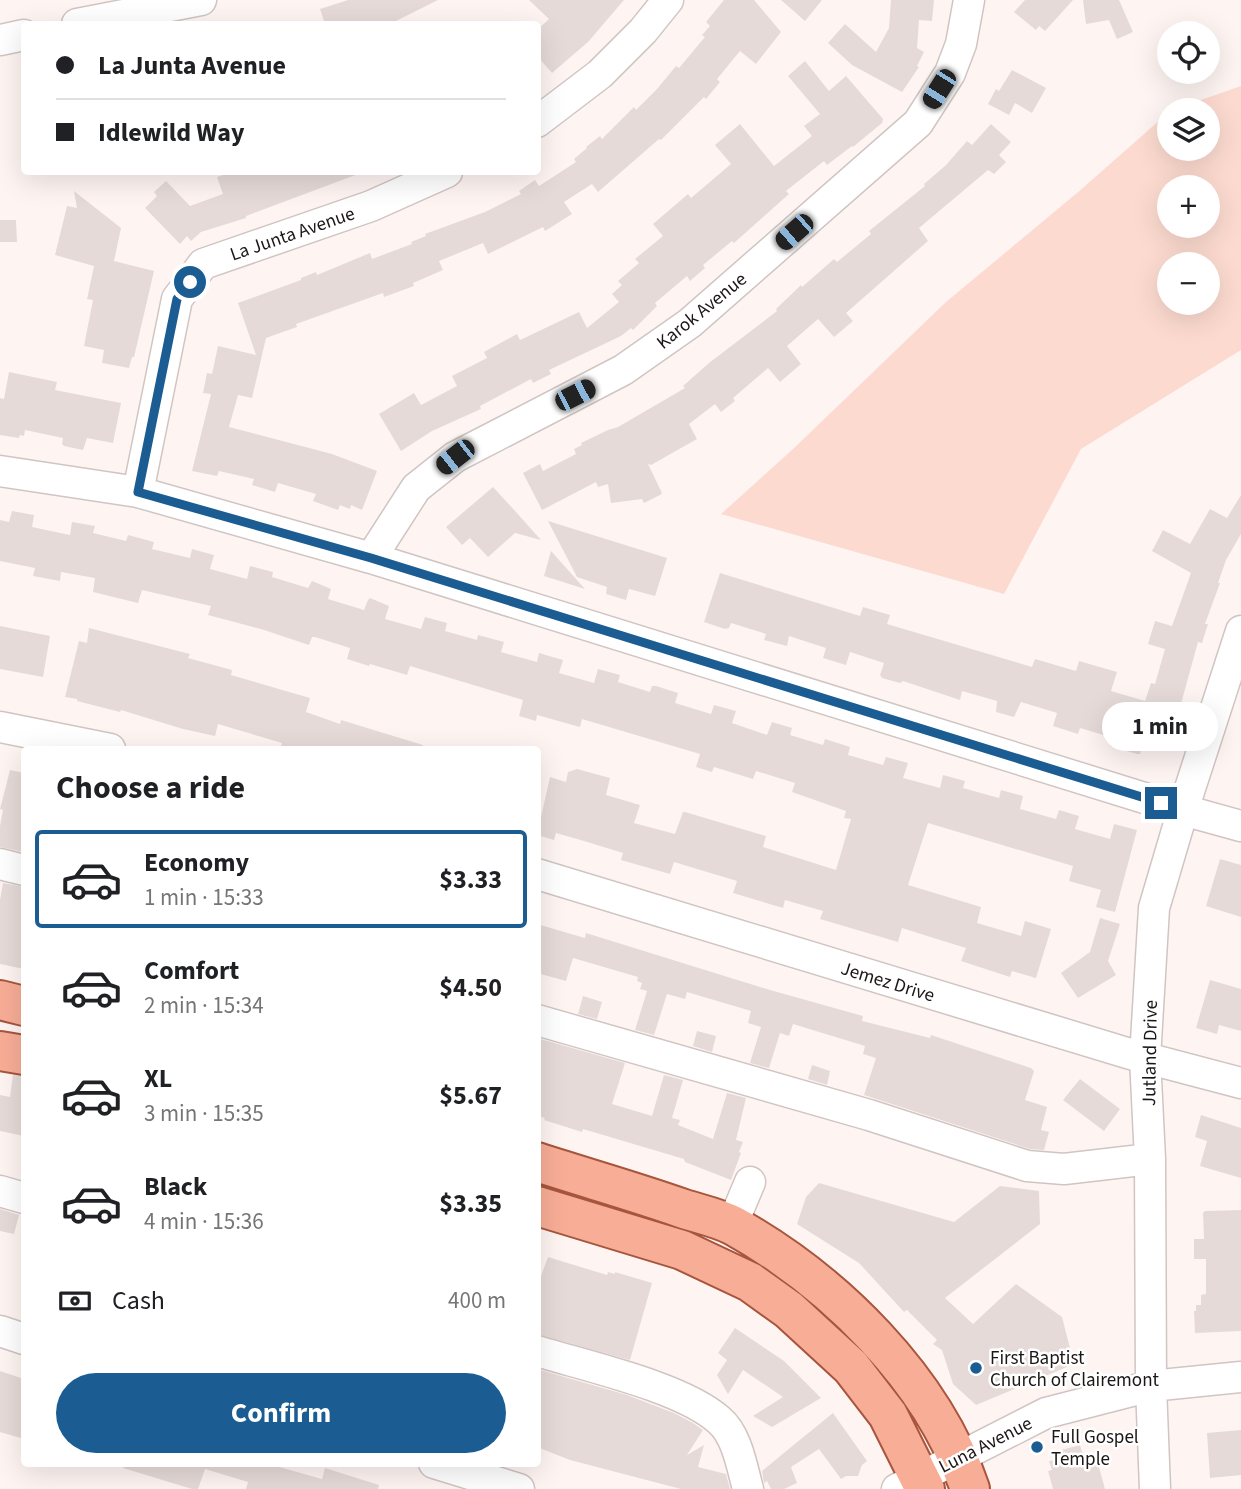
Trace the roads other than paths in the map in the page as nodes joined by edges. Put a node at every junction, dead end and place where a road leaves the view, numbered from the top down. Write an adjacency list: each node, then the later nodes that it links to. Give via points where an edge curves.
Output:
1 (201, 0): 4 (street)
2 (668, 0): 8 (street, via 600,74)
3 (969, 0): 12 (street, Karok Avenue, via 950,73 918,123 691,323 623,370 455,457 416,488)
4 (120, 8): 5 (street)
5 (86, 21)
6 (21, 36): 7 (street)
7 (0, 40)
8 (541, 119)
9 (440, 175): 11 (street, La Junta Avenue, via 371,206 203,264 177,299)
10 (0, 471): 11 (street)
11 (138, 492): 12 (street)
12 (371, 558): 16 (street)
13 (1241, 631): 16 (street, Jutland Drive)
14 (0, 727): 15 (street)
15 (95, 746)
16 (1183, 810): 17 (street); 26 (street, Jutland Drive, via 1154,908)
17 (1241, 826)
18 (0, 864): 19 (street)
19 (21, 869)
20 (541, 875): 26 (street, Jemez Drive)
21 (0, 1000): 22 (main road)
22 (21, 1005)
23 (541, 1021): 28 (street, via 869,1115 1027,1166 1064,1169)
24 (0, 1051): 25 (main road)
25 (21, 1054)
26 (1145, 1058): 27 (street, Jemez Drive); 28 (street, Jutland Drive)
27 (1241, 1083)
28 (1150, 1159): 39 (street, Jutland Drive)
29 (541, 1164): 34 (main road)
30 (750, 1182): 34 (street)
31 (0, 1191): 32 (street)
32 (21, 1197)
33 (541, 1207): 42 (main road, via 682,1250 750,1282 789,1310 851,1367 888,1415)
34 (732, 1225): 41 (main road, via 819,1283 904,1367 940,1423)
35 (0, 1331): 36 (street)
36 (21, 1338)
37 (541, 1352): 44 (street, via 669,1392 720,1420 737,1449)
38 (1241, 1377): 39 (street, Luna Avenue)
39 (1151, 1386): 41 (street, Luna Avenue, via 1046,1413); 45 (street, Jutland Drive)
40 (447, 1467): 43 (street)
41 (964, 1474): 42 (street, Luna Avenue)
42 (914, 1485)
43 (519, 1489)
44 (748, 1489)
45 (1155, 1489)

